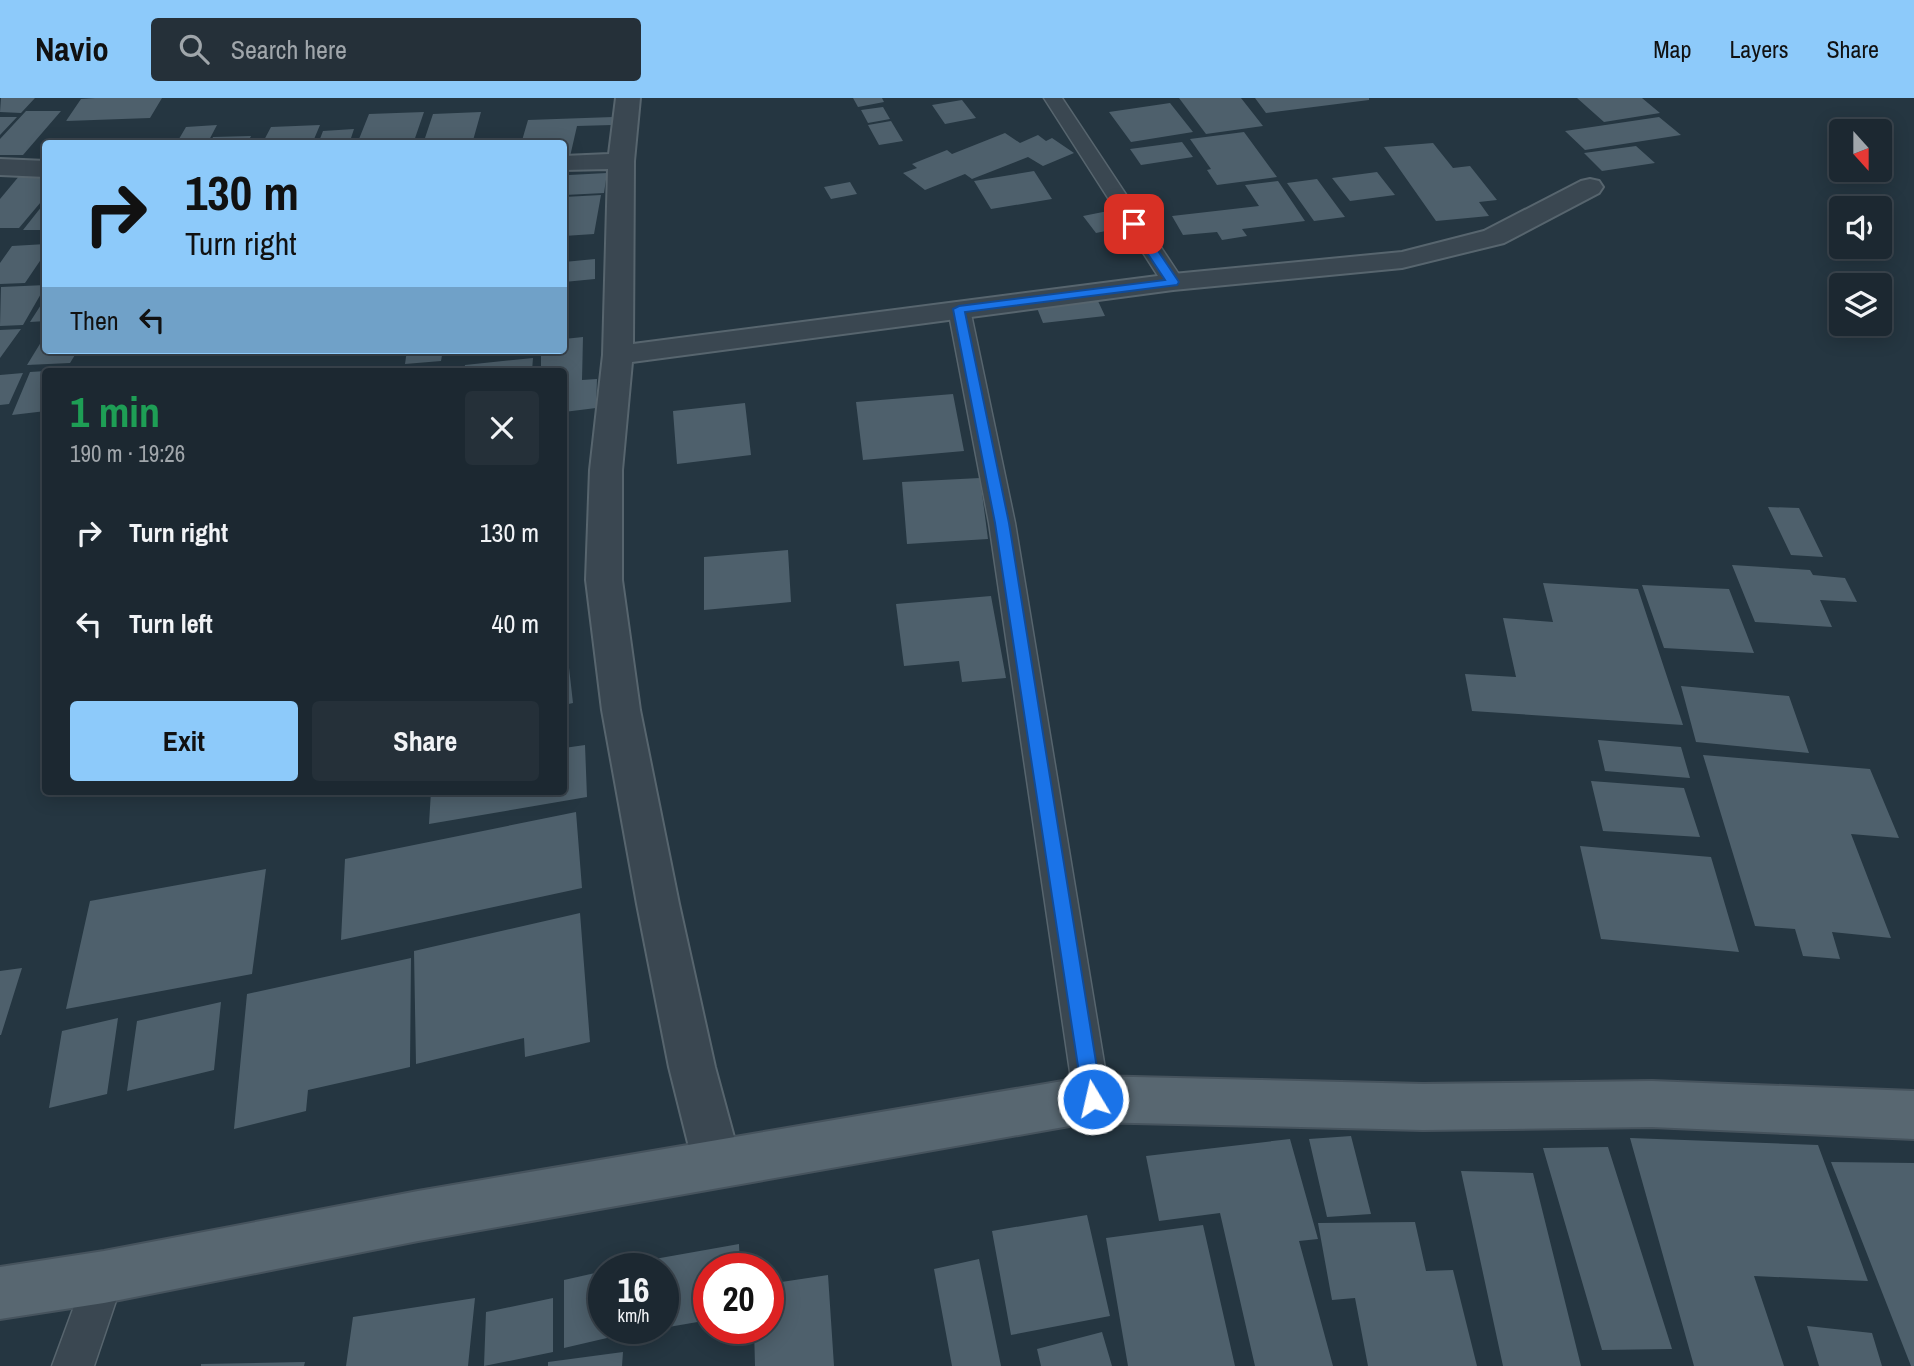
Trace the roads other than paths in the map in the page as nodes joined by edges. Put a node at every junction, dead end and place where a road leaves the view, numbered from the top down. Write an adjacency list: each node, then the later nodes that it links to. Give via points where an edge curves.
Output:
1 (628, 98): 3 (street)
2 (1053, 98): 8 (lane)
3 (621, 162): 4 (street); 10 (street)
4 (567, 163)
5 (0, 167): 6 (street)
6 (42, 169)
7 (1590, 187): 8 (street, via 1494,237 1402,260)
8 (1173, 282): 9 (street)
9 (959, 309): 10 (street); 11 (lane, via 1002,523)
10 (618, 355): 13 (street, via 606,470 604,580 621,710 658,904)
11 (1093, 1099): 12 (main road, via 1423,1107 1652,1104); 13 (main road)
12 (1914, 1115)
13 (716, 1163): 14 (main road)
14 (104, 1277): 15 (main road); 16 (lane)
15 (0, 1293)
16 (72, 1366)

